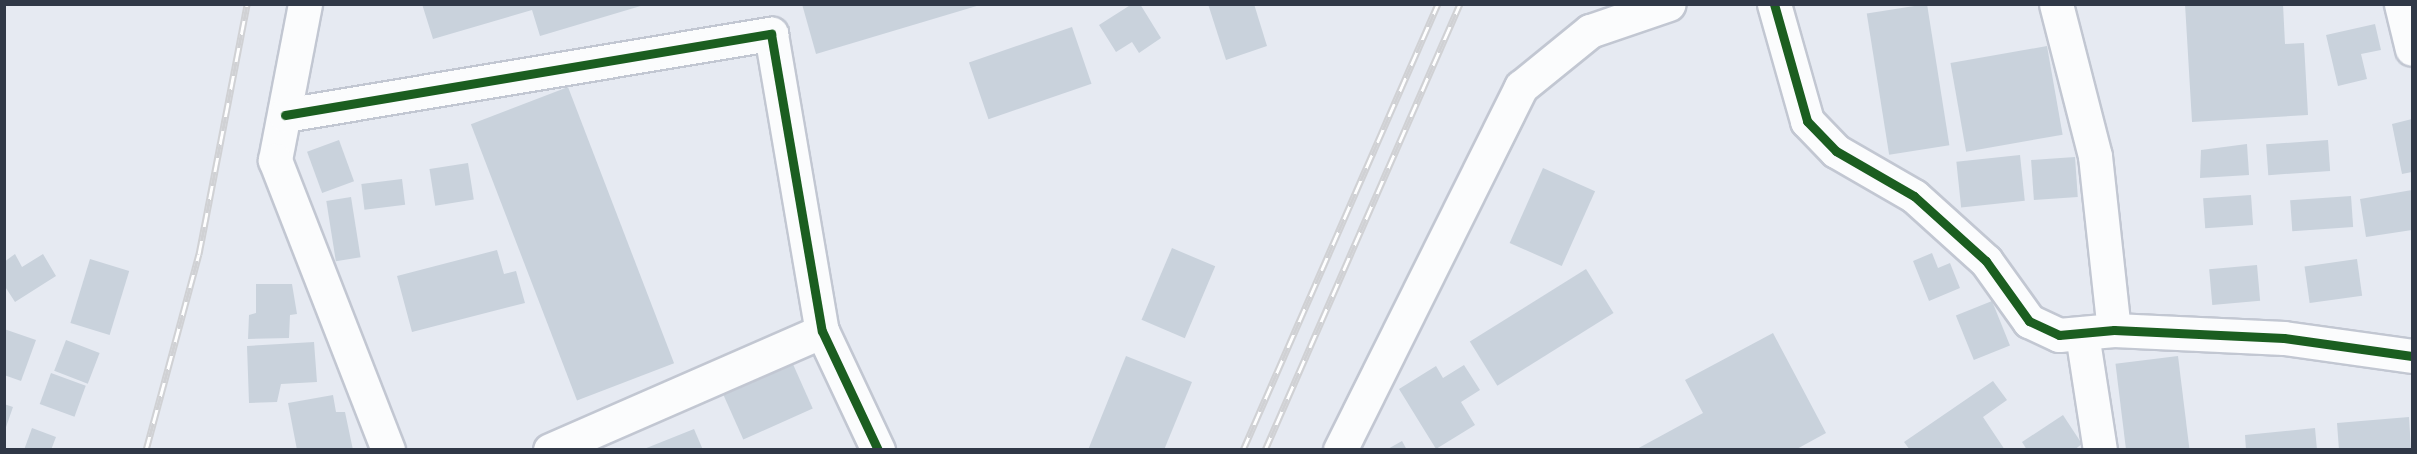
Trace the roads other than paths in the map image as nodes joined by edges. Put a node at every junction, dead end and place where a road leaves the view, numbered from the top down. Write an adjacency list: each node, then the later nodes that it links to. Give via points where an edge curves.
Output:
1 (305, 4): 7 (street)
2 (1669, 4): 15 (street, via 1590,31 1521,87)
3 (1774, 4): 10 (street, via 1807,121 1836,151 1914,196 1986,261 2029,321 2059,335)
4 (2056, 4): 8 (street, via 2095,156)
5 (2401, 4): 6 (street)
6 (2412, 49)
7 (285, 116): 9 (street, via 771,34); 12 (street, via 275,160)
8 (2114, 330): 10 (street); 11 (street, via 2284,338)
9 (822, 331): 13 (street); 14 (street)
10 (2082, 334): 16 (street)
11 (2412, 356)
12 (388, 450)
13 (550, 450)
14 (878, 450)
15 (1340, 450)
16 (2100, 450)

